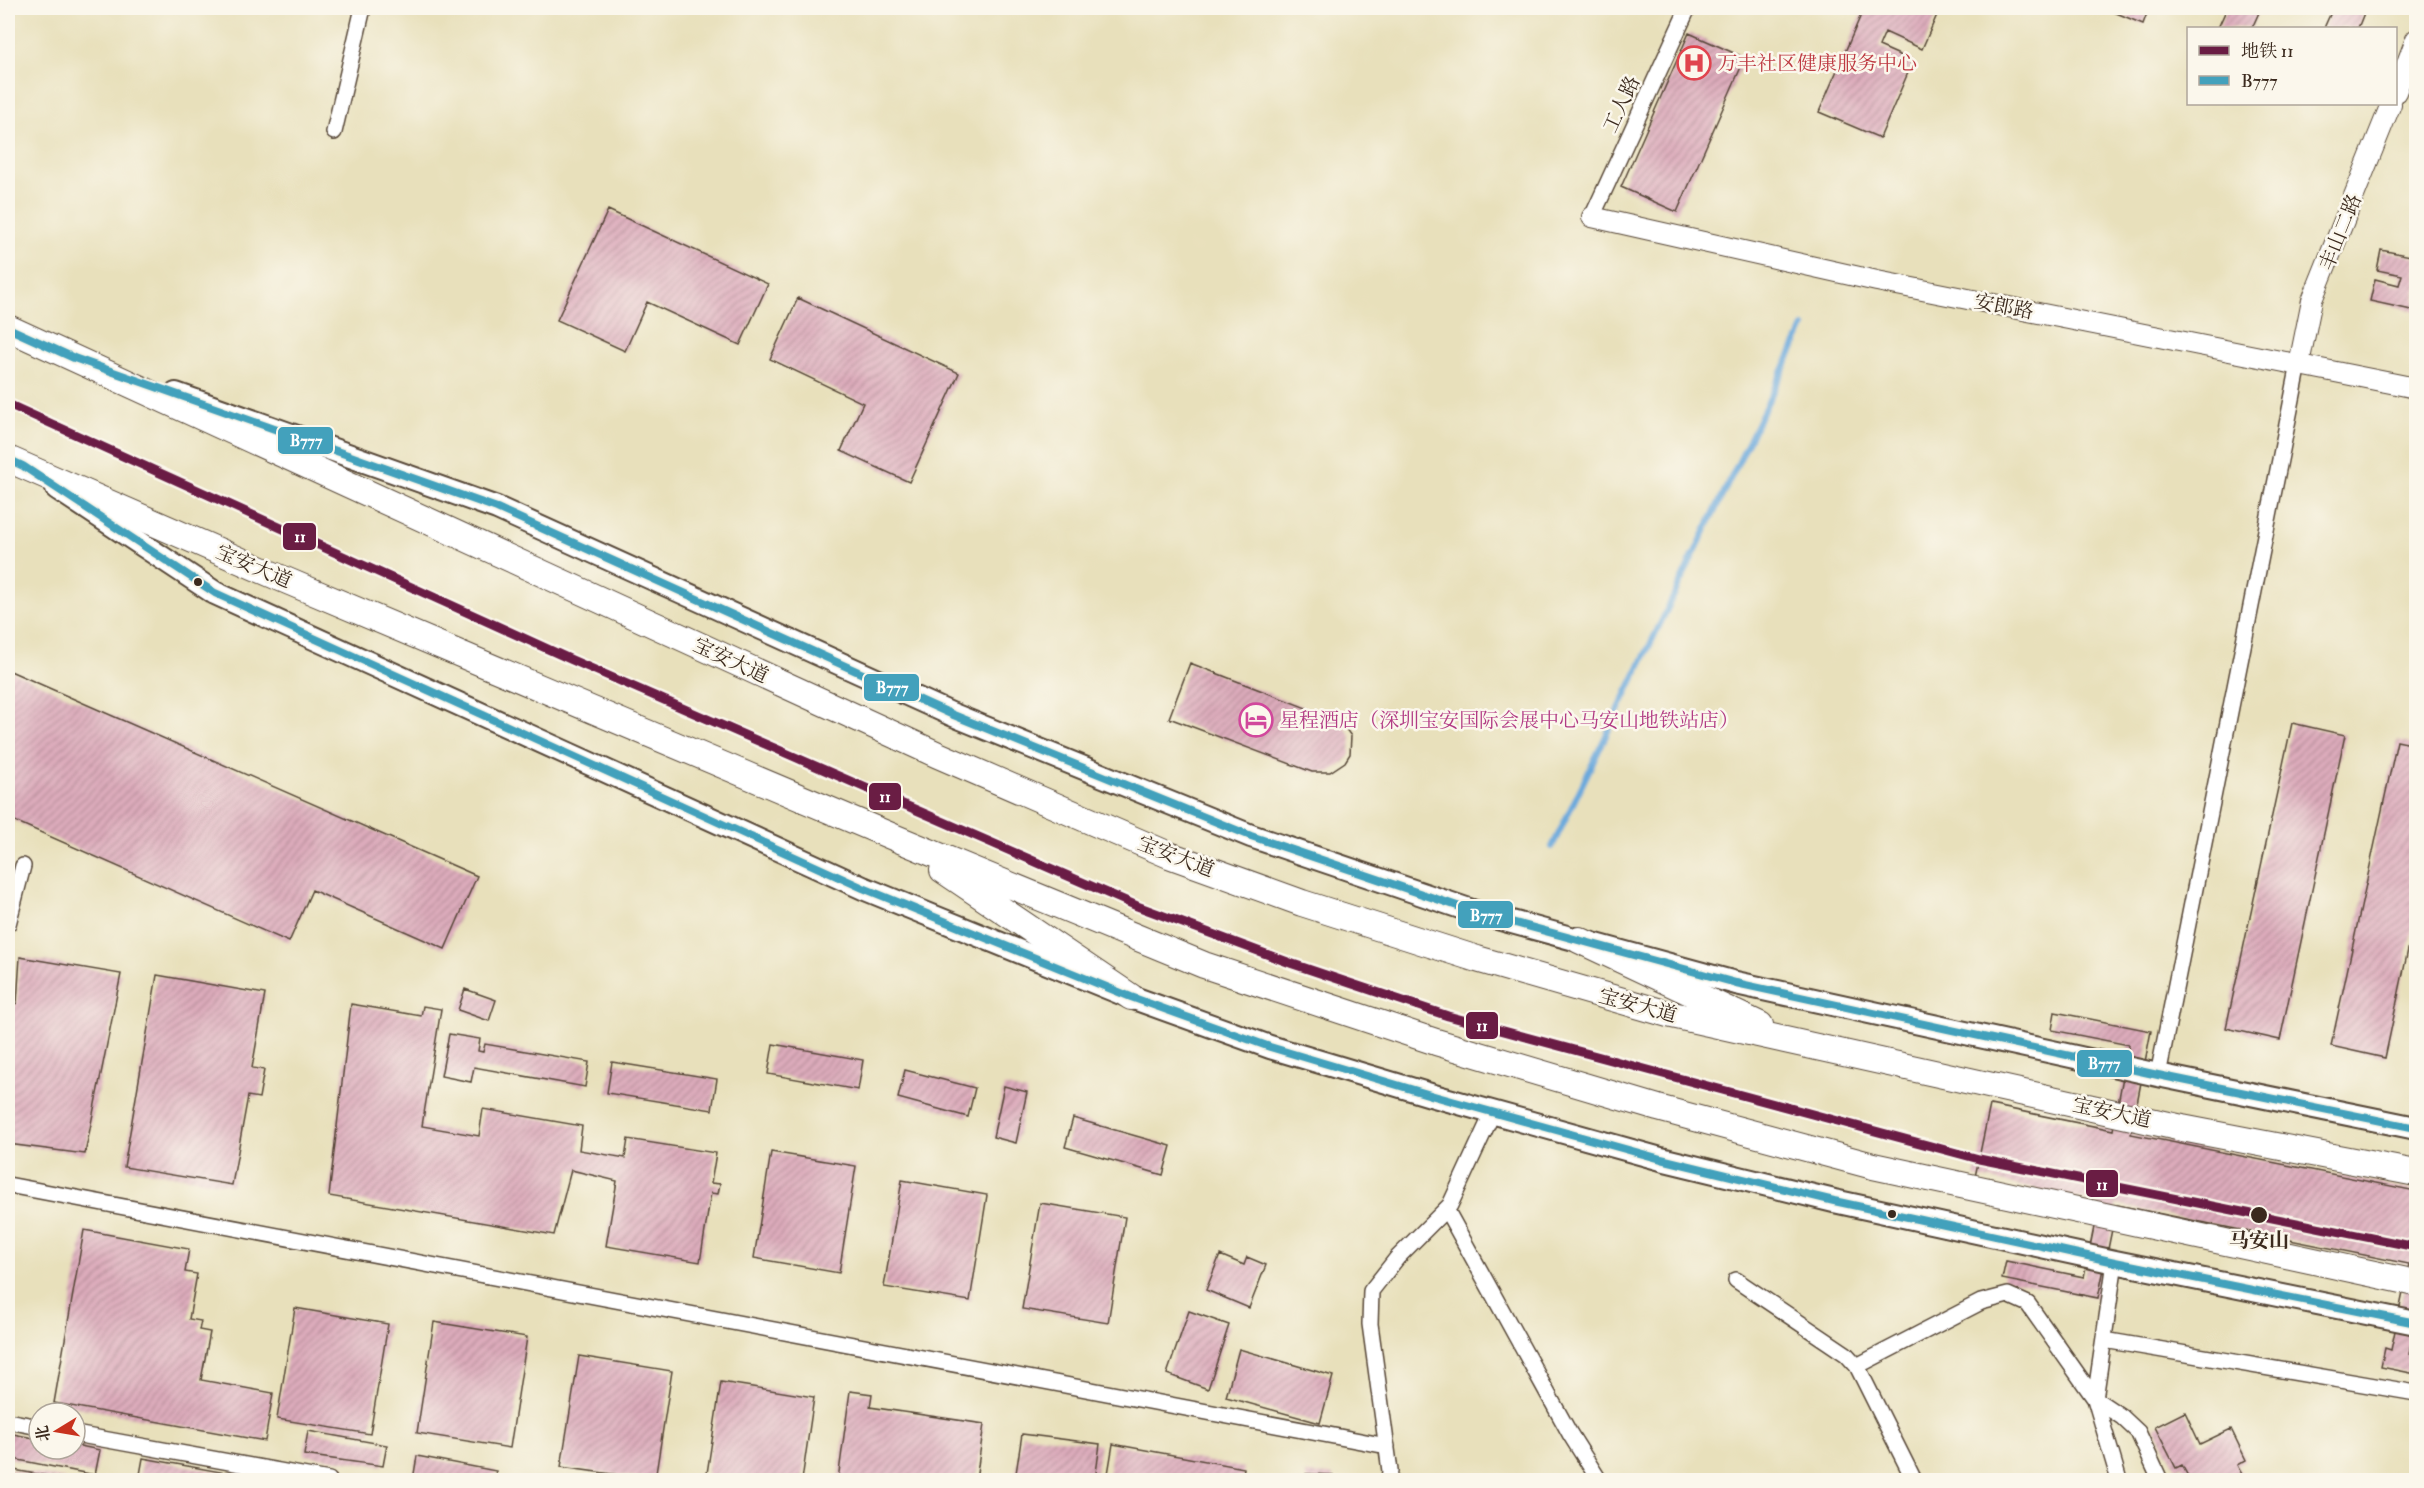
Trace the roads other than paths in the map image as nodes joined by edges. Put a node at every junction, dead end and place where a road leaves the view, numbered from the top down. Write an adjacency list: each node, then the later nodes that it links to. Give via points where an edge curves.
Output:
1 (363, 8): 7 (street)
2 (1688, 8): 8 (street, 工人路)
3 (2416, 39): 4 (street)
4 (2411, 66): 5 (street)
5 (2397, 90)
6 (2391, 105): 11 (street, 丰山二路, via 2312,300)
7 (334, 132)
8 (1592, 217): 11 (street, 安郎路, via 1877,281)
9 (8, 328): 10 (main road, 宝安大道)
10 (74, 358): 17 (main road, via 497,508 951,714 1251,836 1475,912); 19 (main road, 宝安大道, via 938,755 1169,855 1477,959 1668,1014)
11 (2299, 364): 12 (street, 安郎路); 20 (street)
12 (2416, 388)
13 (15, 463): 14 (main road, 宝安大道); 18 (main road, via 215,593 863,888)
14 (898, 839): 18 (main road); 28 (main road, 宝安大道, via 1204,965 1436,1042 1635,1101 1873,1166)
15 (23, 866): 16 (street)
16 (8, 924)
17 (1579, 940): 19 (main road); 20 (main road, via 1736,983)
18 (1131, 997): 21 (main road, via 1270,1047)
19 (1806, 1046): 23 (main road, 宝安大道, via 2182,1128)
20 (2158, 1075): 22 (main road)
21 (1493, 1112): 25 (street); 26 (main road, via 1822,1198)
22 (2416, 1128)
23 (2416, 1173)
24 (8, 1185): 37 (street)
25 (1446, 1209): 37 (street, via 1397,1258 1371,1291 1370,1324); 41 (street)
26 (2115, 1262): 29 (main road); 30 (street)
27 (1736, 1280): 31 (street, via 1846,1354)
28 (2416, 1283)
29 (2416, 1323)
30 (2104, 1340): 32 (street); 33 (street)
31 (1857, 1366): 33 (street, via 1981,1302 2008,1295 2028,1304); 42 (street)
32 (2416, 1393)
33 (2095, 1399): 38 (street); 43 (street, via 2138,1432)
34 (8, 1421): 35 (street)
35 (27, 1425)
36 (87, 1436): 39 (street)
37 (1387, 1446): 40 (street)
38 (2113, 1479)
39 (329, 1480)
40 (1389, 1480)
41 (1599, 1480)
42 (1914, 1480)
43 (2160, 1480)

